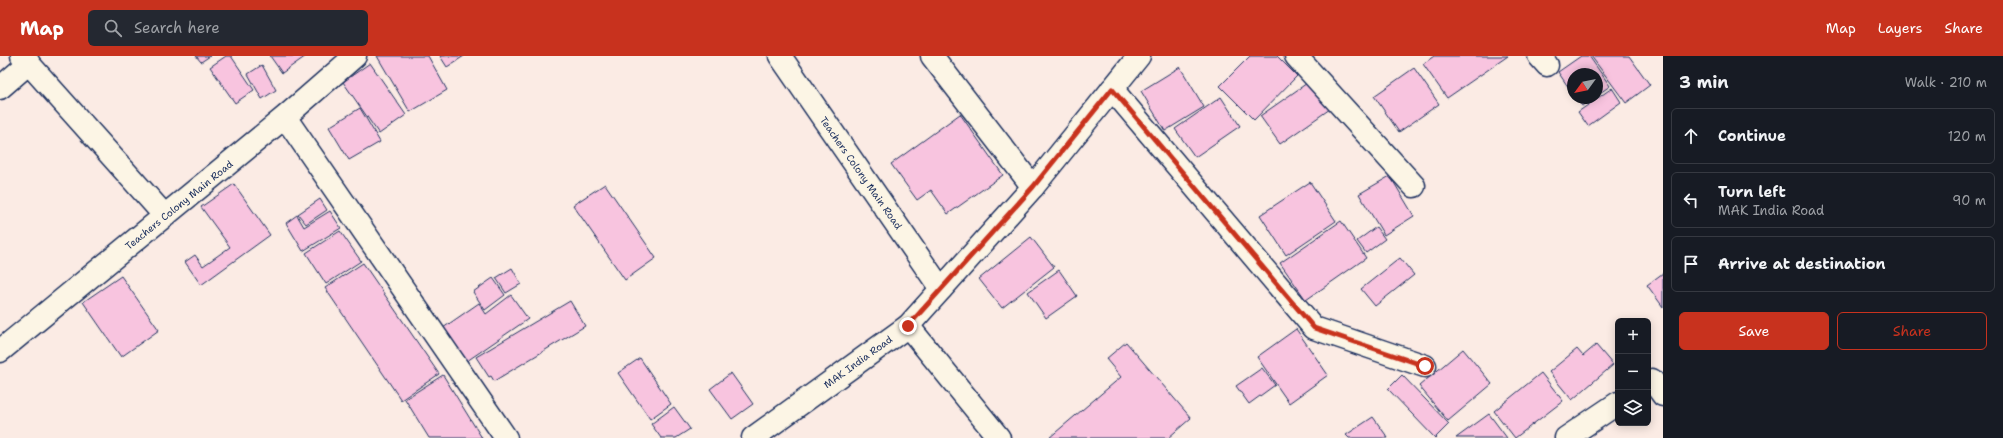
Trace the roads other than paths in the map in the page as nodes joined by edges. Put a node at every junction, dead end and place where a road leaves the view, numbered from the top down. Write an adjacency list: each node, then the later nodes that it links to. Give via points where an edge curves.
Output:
1 (355, 56): 9 (street, Teachers Colony Main Road)
2 (780, 56): 13 (street, Teachers Colony Main Road)
3 (932, 56): 11 (street)
4 (1139, 56): 8 (street, MAK India Road)
5 (1296, 56): 10 (street)
6 (26, 60): 7 (street); 12 (street)
7 (0, 88)
8 (1112, 89): 11 (street, MAK India Road); 16 (street, via 1314,328)
9 (285, 117): 12 (street, Teachers Colony Main Road); 18 (street)
10 (1414, 186)
11 (1033, 187): 13 (street, MAK India Road)
12 (165, 216): 15 (street, Teachers Colony Main Road)
13 (941, 289): 14 (street, MAK India Road)
14 (908, 326): 19 (street, MAK India Road); 20 (street)
15 (0, 351)
16 (1425, 366)
17 (1615, 405): 21 (street)
18 (506, 438)
19 (753, 438)
20 (999, 438)
21 (1566, 438)

